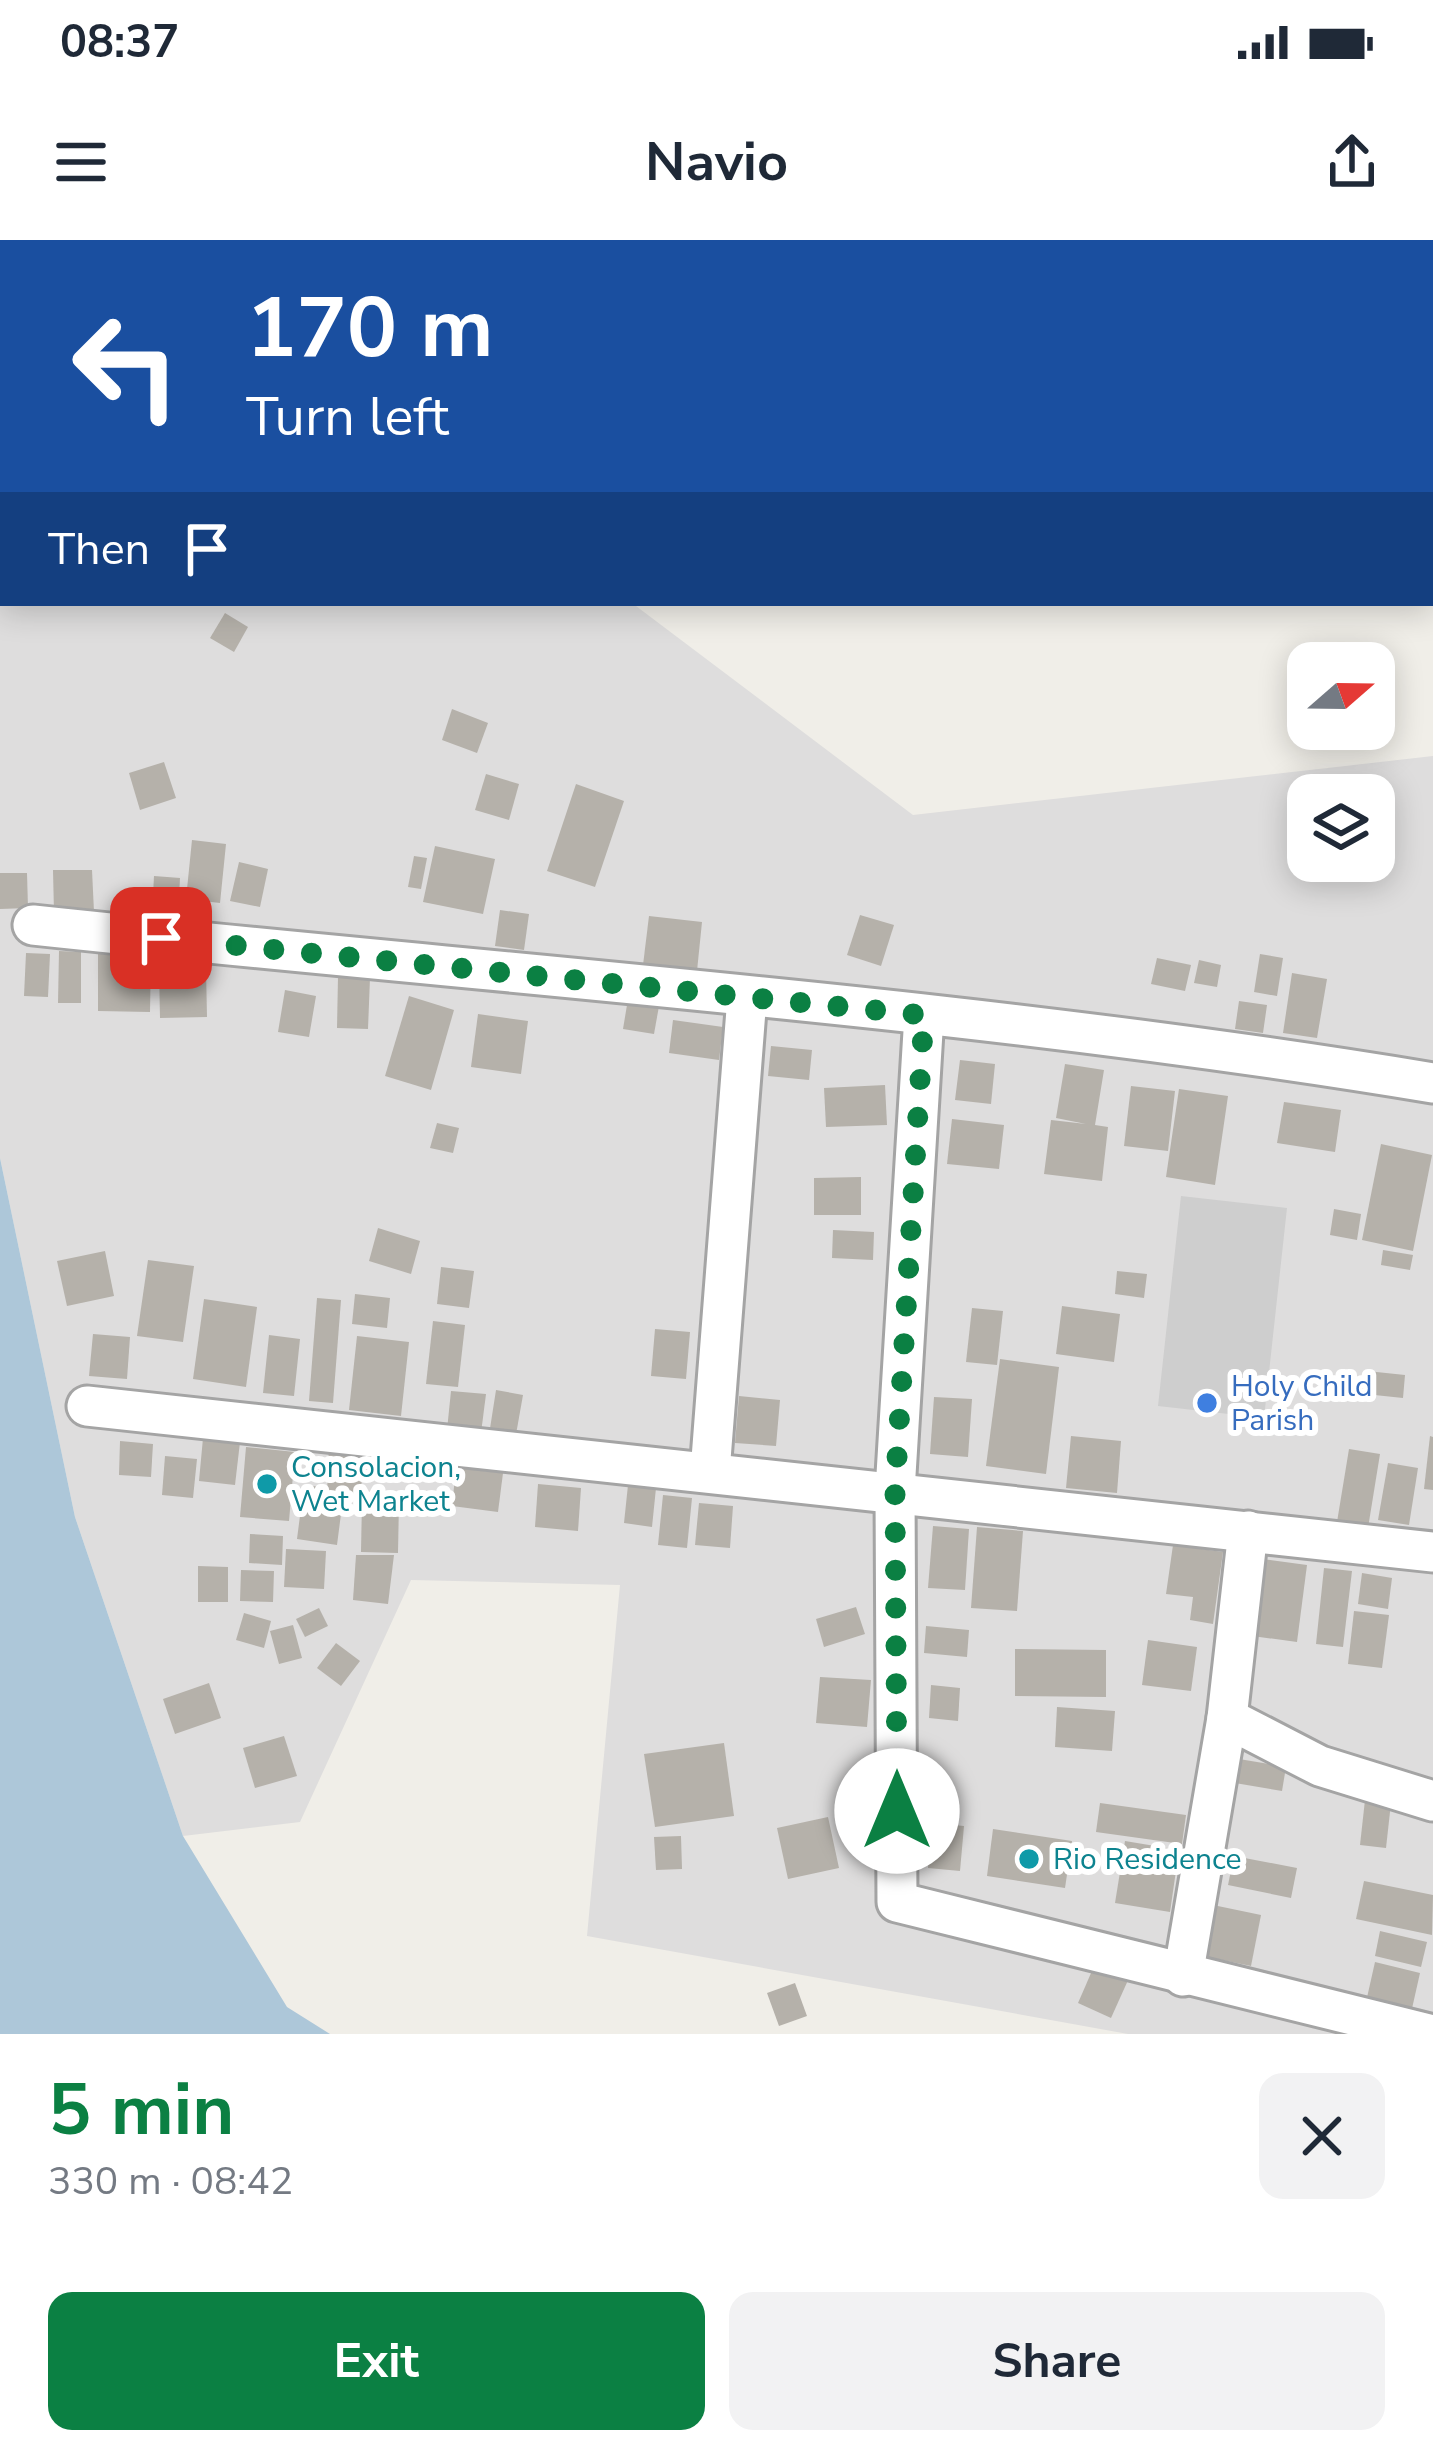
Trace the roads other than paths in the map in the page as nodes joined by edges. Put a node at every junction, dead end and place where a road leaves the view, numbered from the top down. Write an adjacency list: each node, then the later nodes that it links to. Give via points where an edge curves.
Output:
1 (32, 925): 2 (street)
2 (747, 998): 3 (street); 6 (street)
3 (924, 1015): 4 (street); 7 (street)
4 (1433, 1083)
5 (87, 1406): 6 (street)
6 (710, 1472): 7 (street)
7 (895, 1491): 8 (street); 12 (street, via 897,1902)
8 (1247, 1531): 9 (street); 10 (street)
9 (1433, 1552)
10 (1227, 1718): 11 (street, via 1320,1766); 12 (street)
11 (1433, 1801)
12 (1183, 1976): 13 (street)
13 (1429, 2034)

